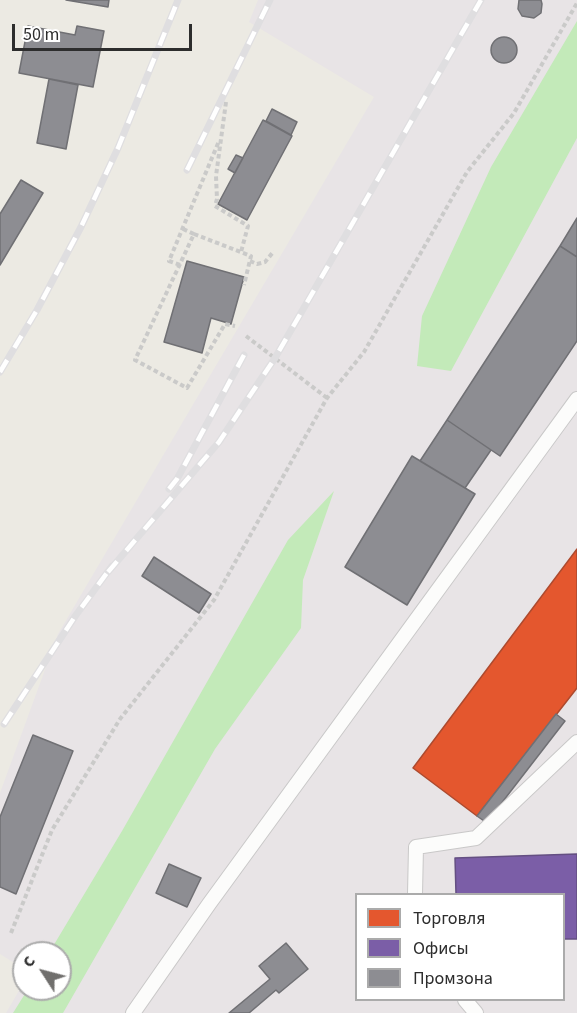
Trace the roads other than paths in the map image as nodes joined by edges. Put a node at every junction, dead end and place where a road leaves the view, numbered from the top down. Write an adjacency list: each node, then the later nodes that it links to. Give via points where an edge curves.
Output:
1 (577, 399): 5 (lane)
2 (577, 742): 3 (lane, via 476,838 416,847)
3 (415, 893)
4 (467, 1001): 6 (lane)
5 (133, 1013)
6 (476, 1013)

